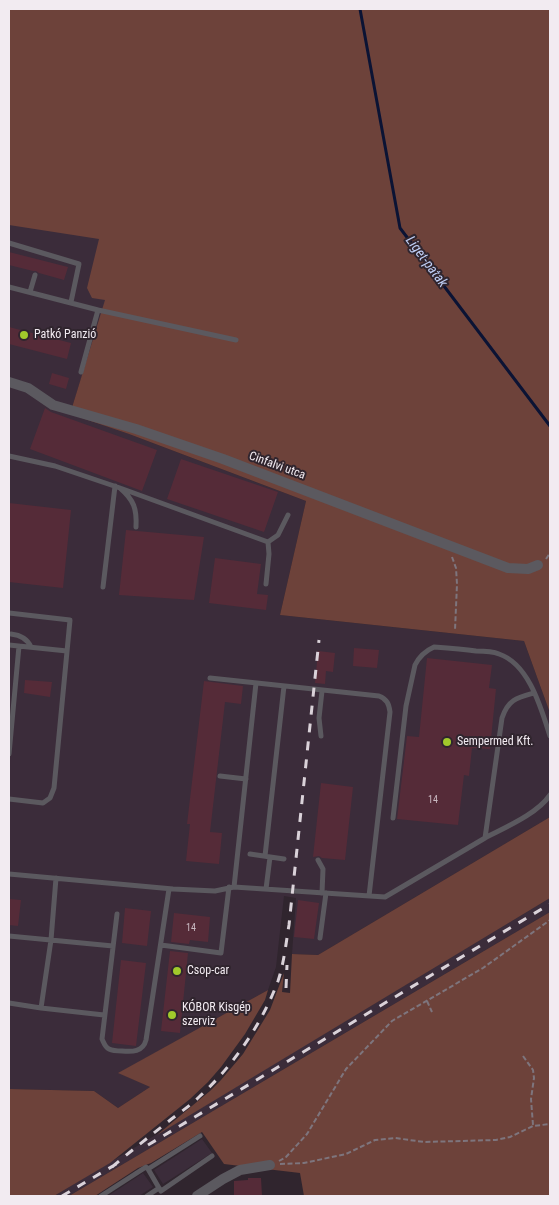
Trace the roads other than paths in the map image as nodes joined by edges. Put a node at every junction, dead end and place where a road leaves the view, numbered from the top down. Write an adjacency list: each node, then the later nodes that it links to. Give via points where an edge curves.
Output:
1 (9, 243): 5 (lane, via 79,264)
2 (35, 275): 4 (lane)
3 (9, 287): 4 (lane)
4 (30, 292): 5 (lane)
5 (71, 302): 6 (lane)
6 (98, 310): 7 (lane); 8 (lane)
7 (236, 340)
8 (81, 372)
9 (9, 382): 15 (street, Cinfalvi utca, via 28,388 53,405 223,459 508,568 528,569)
10 (9, 456): 11 (lane, via 55,466)
11 (118, 487): 13 (lane, via 128,494 132,502 137,517); 14 (lane); 17 (lane)
12 (288, 515): 14 (lane, via 278,535)
13 (136, 527)
14 (268, 542): 16 (lane)
15 (538, 565)
16 (266, 584)
17 (103, 587)
18 (9, 613): 23 (lane, via 70,620)
19 (11, 634): 22 (lane, via 22,636)
20 (9, 645): 21 (lane)
21 (19, 646): 22 (lane); 31 (lane)
22 (31, 647): 23 (lane)
23 (67, 651): 35 (lane, via 54,788 50,798 42,803)
24 (210, 678): 25 (lane)
25 (256, 684): 26 (lane); 33 (lane)
26 (284, 686): 27 (lane); 39 (lane)
27 (322, 691): 29 (lane, via 318,718); 48 (lane, via 378,696 386,700 389,707)
28 (534, 693): 30 (lane); 36 (lane, via 518,667 499,654 428,649 415,665 406,706); 37 (lane, via 513,700 502,718)
29 (321, 736)
30 (550, 736)
31 (9, 754)
32 (220, 776): 33 (lane)
33 (246, 779): 44 (lane)
34 (550, 795): 37 (lane, via 532,812)
35 (9, 799)
36 (393, 818)
37 (485, 838): 48 (lane, via 389,895)
38 (250, 854): 39 (lane)
39 (268, 856): 40 (lane); 46 (lane)
40 (284, 858)
41 (318, 860): 47 (lane)
42 (9, 874): 43 (lane)
43 (56, 878): 45 (lane); 52 (lane)
44 (231, 887): 45 (lane, via 214,891); 46 (lane); 53 (lane, via 221,952)
45 (169, 889): 53 (lane)
46 (266, 889): 47 (lane)
47 (324, 893): 48 (lane); 51 (lane)
48 (369, 896)
49 (116, 914): 54 (lane)
50 (9, 936): 52 (lane)
51 (320, 938)
52 (50, 940): 54 (lane); 56 (lane)
53 (161, 945): 57 (lane, via 145,1045 131,1052 109,1050 102,1039)
54 (113, 946): 57 (lane)
55 (9, 1003): 56 (lane)
56 (42, 1008): 57 (lane)
57 (104, 1015)
58 (200, 1136): 61 (lane)
59 (212, 1156): 62 (lane, via 161,1191)
60 (270, 1165): 65 (street, via 240,1170)
61 (148, 1169): 62 (lane); 63 (lane, via 146,1167)
62 (159, 1188): 64 (lane)
63 (101, 1196)
64 (147, 1196)
65 (197, 1196)

